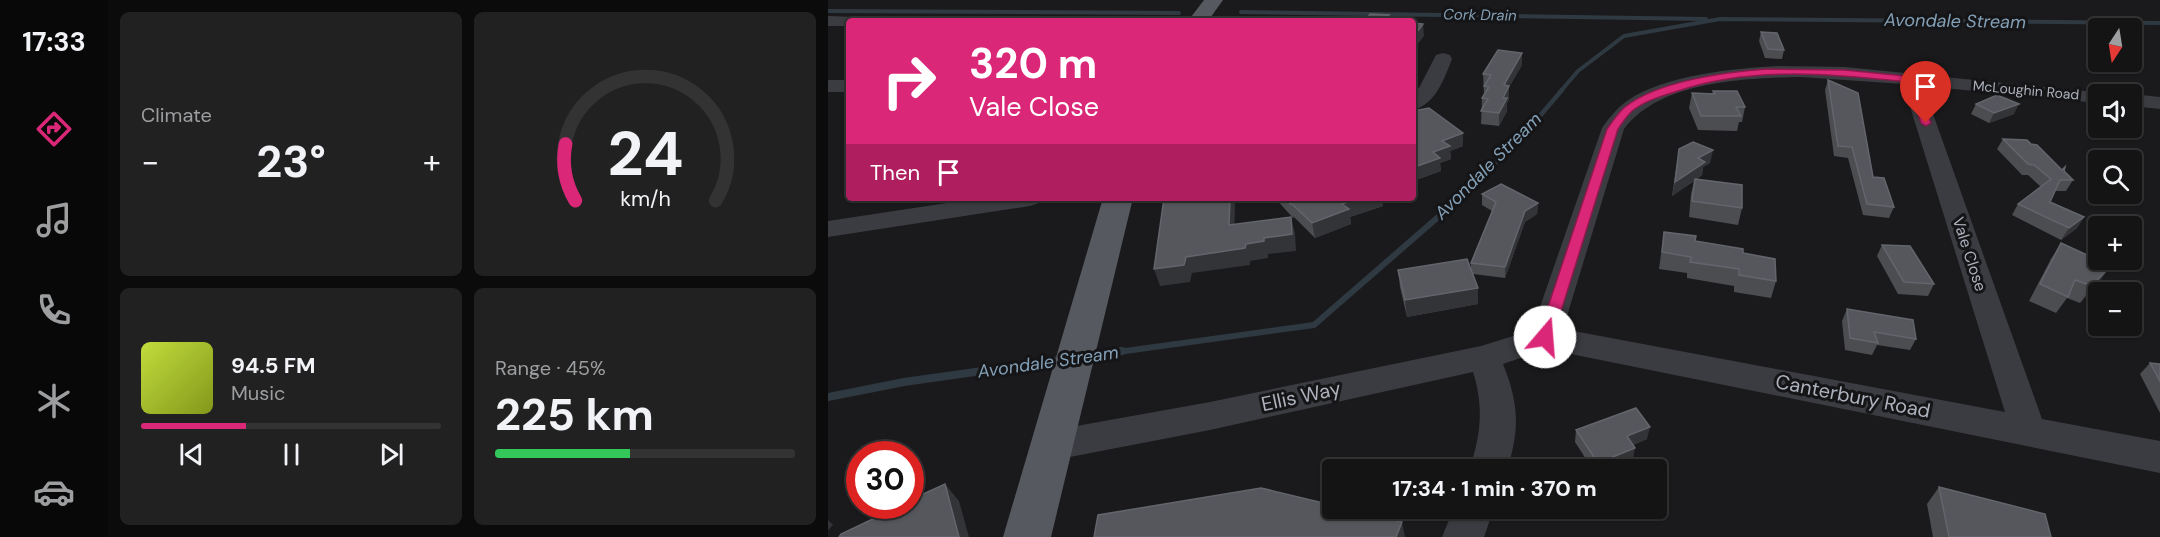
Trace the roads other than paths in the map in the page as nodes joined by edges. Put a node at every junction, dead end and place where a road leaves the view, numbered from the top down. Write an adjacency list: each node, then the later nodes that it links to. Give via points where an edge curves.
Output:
1 (1214, 0): 2 (main road)
2 (1199, 18)
3 (828, 21): 4 (street)
4 (846, 21)
5 (1443, 59): 10 (street, via 1428,91)
6 (1911, 79): 9 (street, McLoughin Road); 16 (street, McLoughin Road, via 1806,71 1727,75 1648,97 1627,110 1612,129); 18 (street, Vale Close)
7 (828, 86): 8 (street)
8 (846, 86)
9 (2088, 96)
10 (1416, 101)
11 (2142, 101): 12 (street)
12 (2160, 103)
13 (1010, 201): 15 (street)
14 (1117, 201): 19 (main road)
15 (828, 229)
16 (1545, 337): 17 (street, Ellis Way); 18 (street, Canterbury Road)
17 (1484, 358): 19 (street, Ellis Way); 20 (street, via 1498,391 1501,417)
18 (2028, 429): 21 (street, Canterbury Road)
19 (1054, 445): 23 (main road)
20 (1491, 459)
21 (2157, 462)
22 (1470, 519): 24 (street)
23 (1028, 537)
24 (1463, 537)

